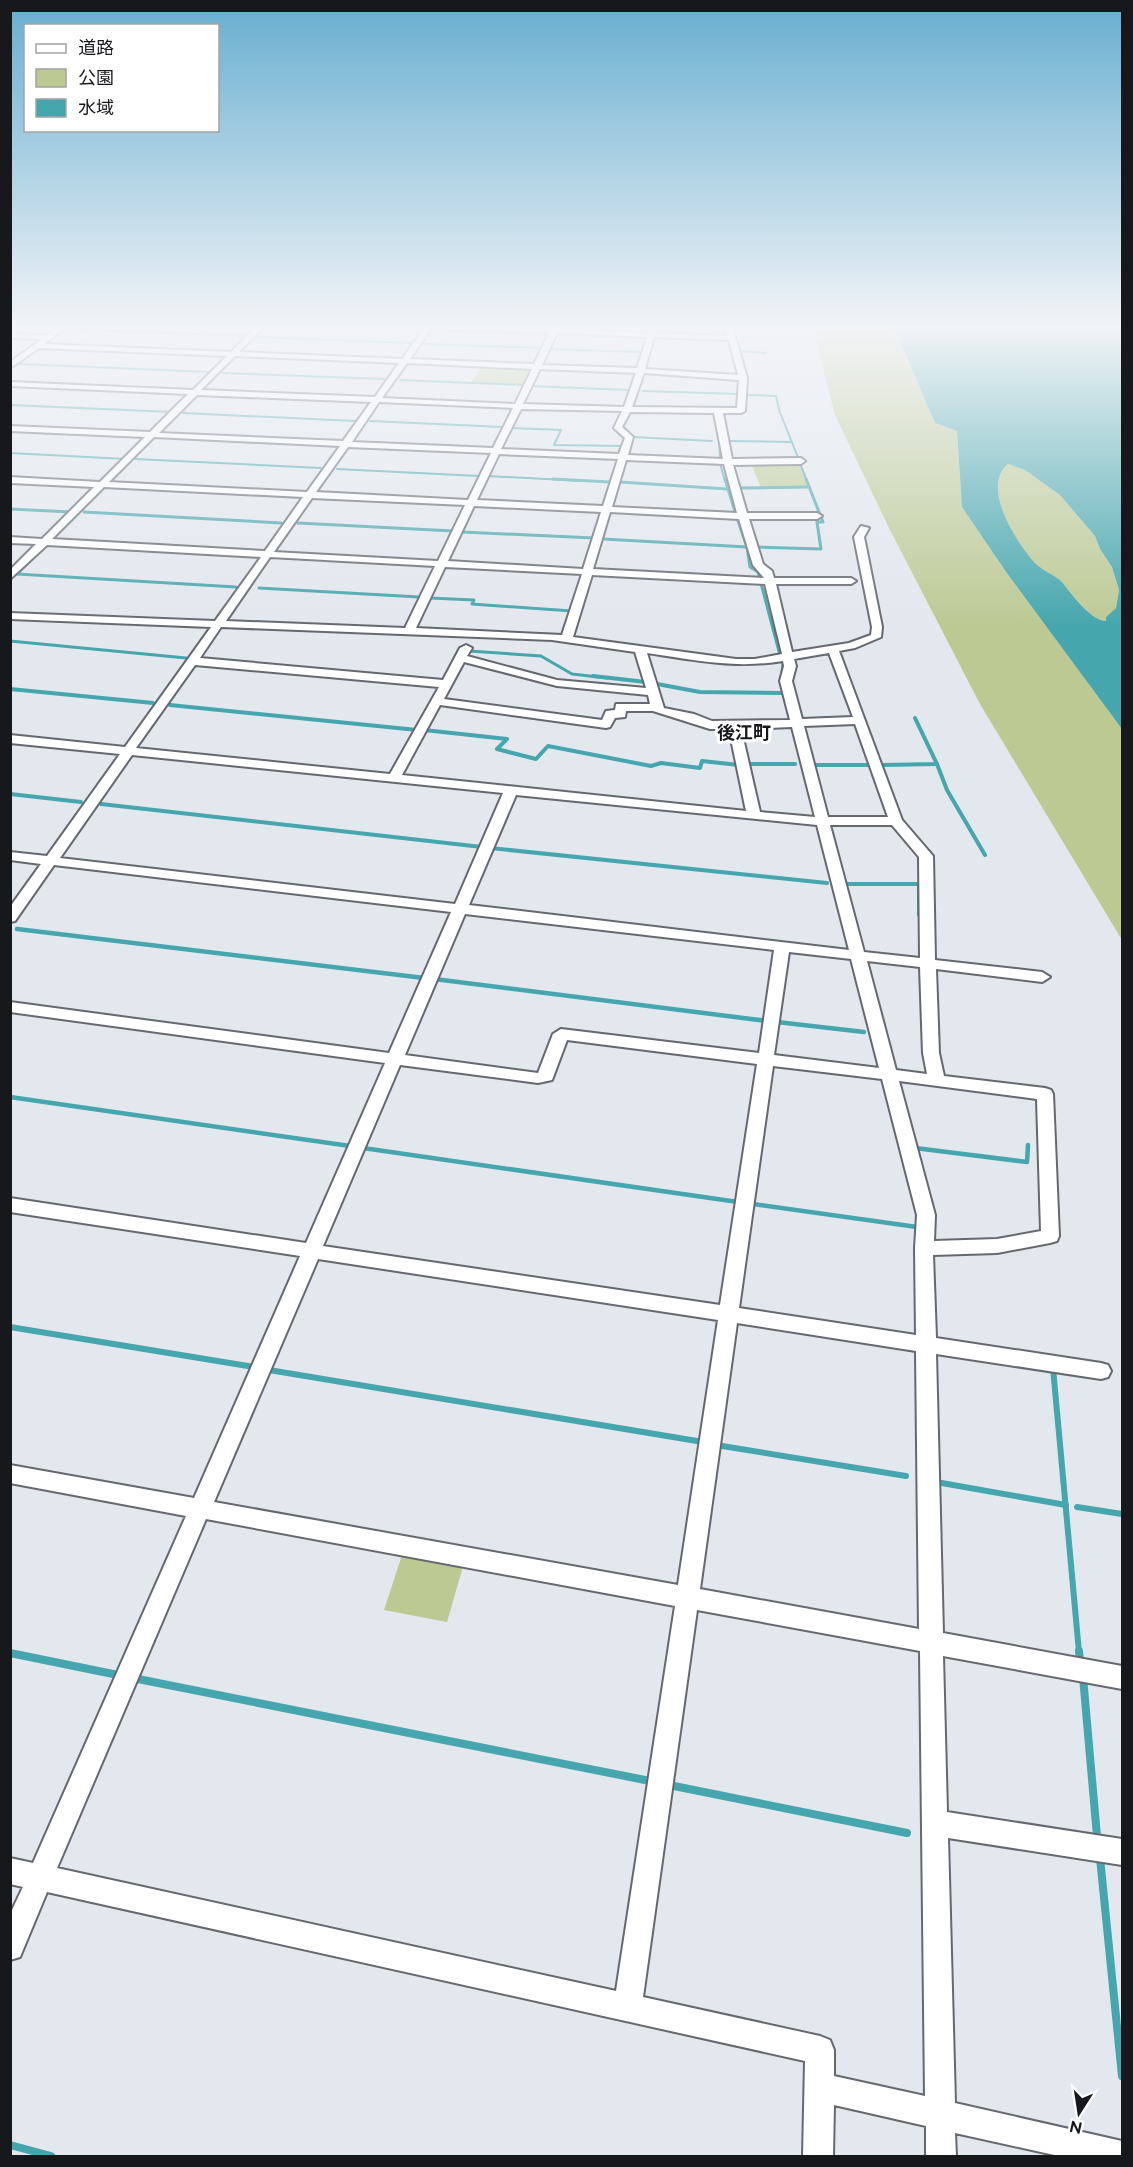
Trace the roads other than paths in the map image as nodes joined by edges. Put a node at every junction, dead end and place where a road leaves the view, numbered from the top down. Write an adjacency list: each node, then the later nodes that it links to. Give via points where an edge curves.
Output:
1 (161, 426): 7 (street)
2 (359, 426): 8 (street)
3 (508, 426): 9 (street)
4 (619, 426): 10 (street, via 629,437)
5 (721, 426): 12 (street)
6 (10, 428): 7 (street)
7 (152, 435): 8 (street); 14 (street)
8 (346, 444): 9 (street); 15 (street)
9 (496, 451): 10 (street); 16 (street)
10 (622, 457): 12 (street); 17 (street)
11 (801, 461): 12 (street)
12 (728, 462): 18 (street)
13 (10, 480): 14 (street)
14 (105, 484): 15 (street); 22 (street)
15 (310, 495): 16 (street); 23 (street)
16 (470, 503): 17 (street); 24 (street)
17 (606, 510): 18 (street); 25 (street)
18 (744, 516): 19 (street); 27 (street, via 758,565 768,573)
19 (817, 516)
20 (864, 528): 35 (street, via 859,537 878,634 872,640)
21 (10, 540): 22 (street)
22 (45, 542): 23 (street); 26 (street)
23 (269, 554): 24 (street); 30 (street)
24 (442, 563): 25 (street); 31 (street)
25 (587, 571): 27 (street); 33 (street)
26 (10, 576)
27 (764, 581): 28 (street); 37 (street)
28 (851, 581)
29 (10, 616): 30 (street)
30 (221, 623): 31 (street); 38 (street)
31 (409, 632): 32 (street)
32 (473, 634): 33 (street); 36 (street)
33 (567, 638): 34 (street)
34 (640, 648): 37 (street, via 736,662); 41 (street)
35 (832, 650): 37 (street); 45 (street)
36 (461, 658): 39 (street); 40 (street, via 558,683)
37 (788, 658): 46 (street, via 786,681)
38 (193, 661): 39 (street); 49 (street)
39 (446, 684): 42 (street)
40 (620, 689): 41 (street); 43 (street)
41 (652, 692): 44 (street)
42 (436, 701): 43 (street, via 606,724 609,714 621,714); 50 (street)
43 (620, 707): 44 (street)
44 (658, 708): 47 (street, via 710,725)
45 (860, 720): 46 (street); 53 (street)
46 (798, 724): 47 (street); 54 (street)
47 (735, 726): 52 (street)
48 (10, 739): 49 (street)
49 (129, 751): 50 (street); 56 (street)
50 (394, 779): 51 (street)
51 (511, 791): 52 (street); 57 (street)
52 (754, 816): 54 (street)
53 (896, 821): 54 (street); 61 (street, via 926,856)
54 (825, 822): 60 (street)
55 (10, 856): 56 (street)
56 (51, 860): 57 (street); 58 (street)
57 (459, 909): 59 (street); 64 (street)
58 (10, 918)
59 (782, 946): 60 (street); 65 (street)
60 (859, 956): 61 (street); 66 (street)
61 (928, 964): 62 (street); 67 (street, via 931,1043)
62 (1042, 977)
63 (10, 1007): 64 (street)
64 (395, 1057): 65 (street, via 538,1078 546,1076 561,1034); 70 (street)
65 (767, 1060): 66 (street); 71 (street)
66 (890, 1076): 67 (street); 69 (street, via 926,1215)
67 (937, 1081): 69 (street, via 1045,1094 1050,1236 997,1246)
68 (10, 1205): 70 (street)
69 (924, 1248): 72 (street)
70 (311, 1251): 71 (street); 75 (street)
71 (728, 1314): 72 (street); 76 (street)
72 (920, 1344): 73 (street); 77 (street)
73 (1101, 1371)
74 (10, 1474): 75 (street)
75 (199, 1509): 76 (street); 82 (street)
76 (687, 1598): 77 (street); 84 (street)
77 (925, 1641): 78 (street); 79 (street)
78 (1122, 1677)
79 (936, 1823): 80 (street); 86 (street)
80 (1122, 1852)
81 (10, 1871): 82 (street)
82 (41, 1878): 83 (street); 84 (street)
83 (10, 1947)
84 (628, 2007): 85 (street, via 820,2050)
85 (820, 2087): 86 (street); 88 (street)
86 (932, 2112): 87 (street); 89 (street)
87 (1122, 2156)
88 (818, 2157)
89 (941, 2157)

